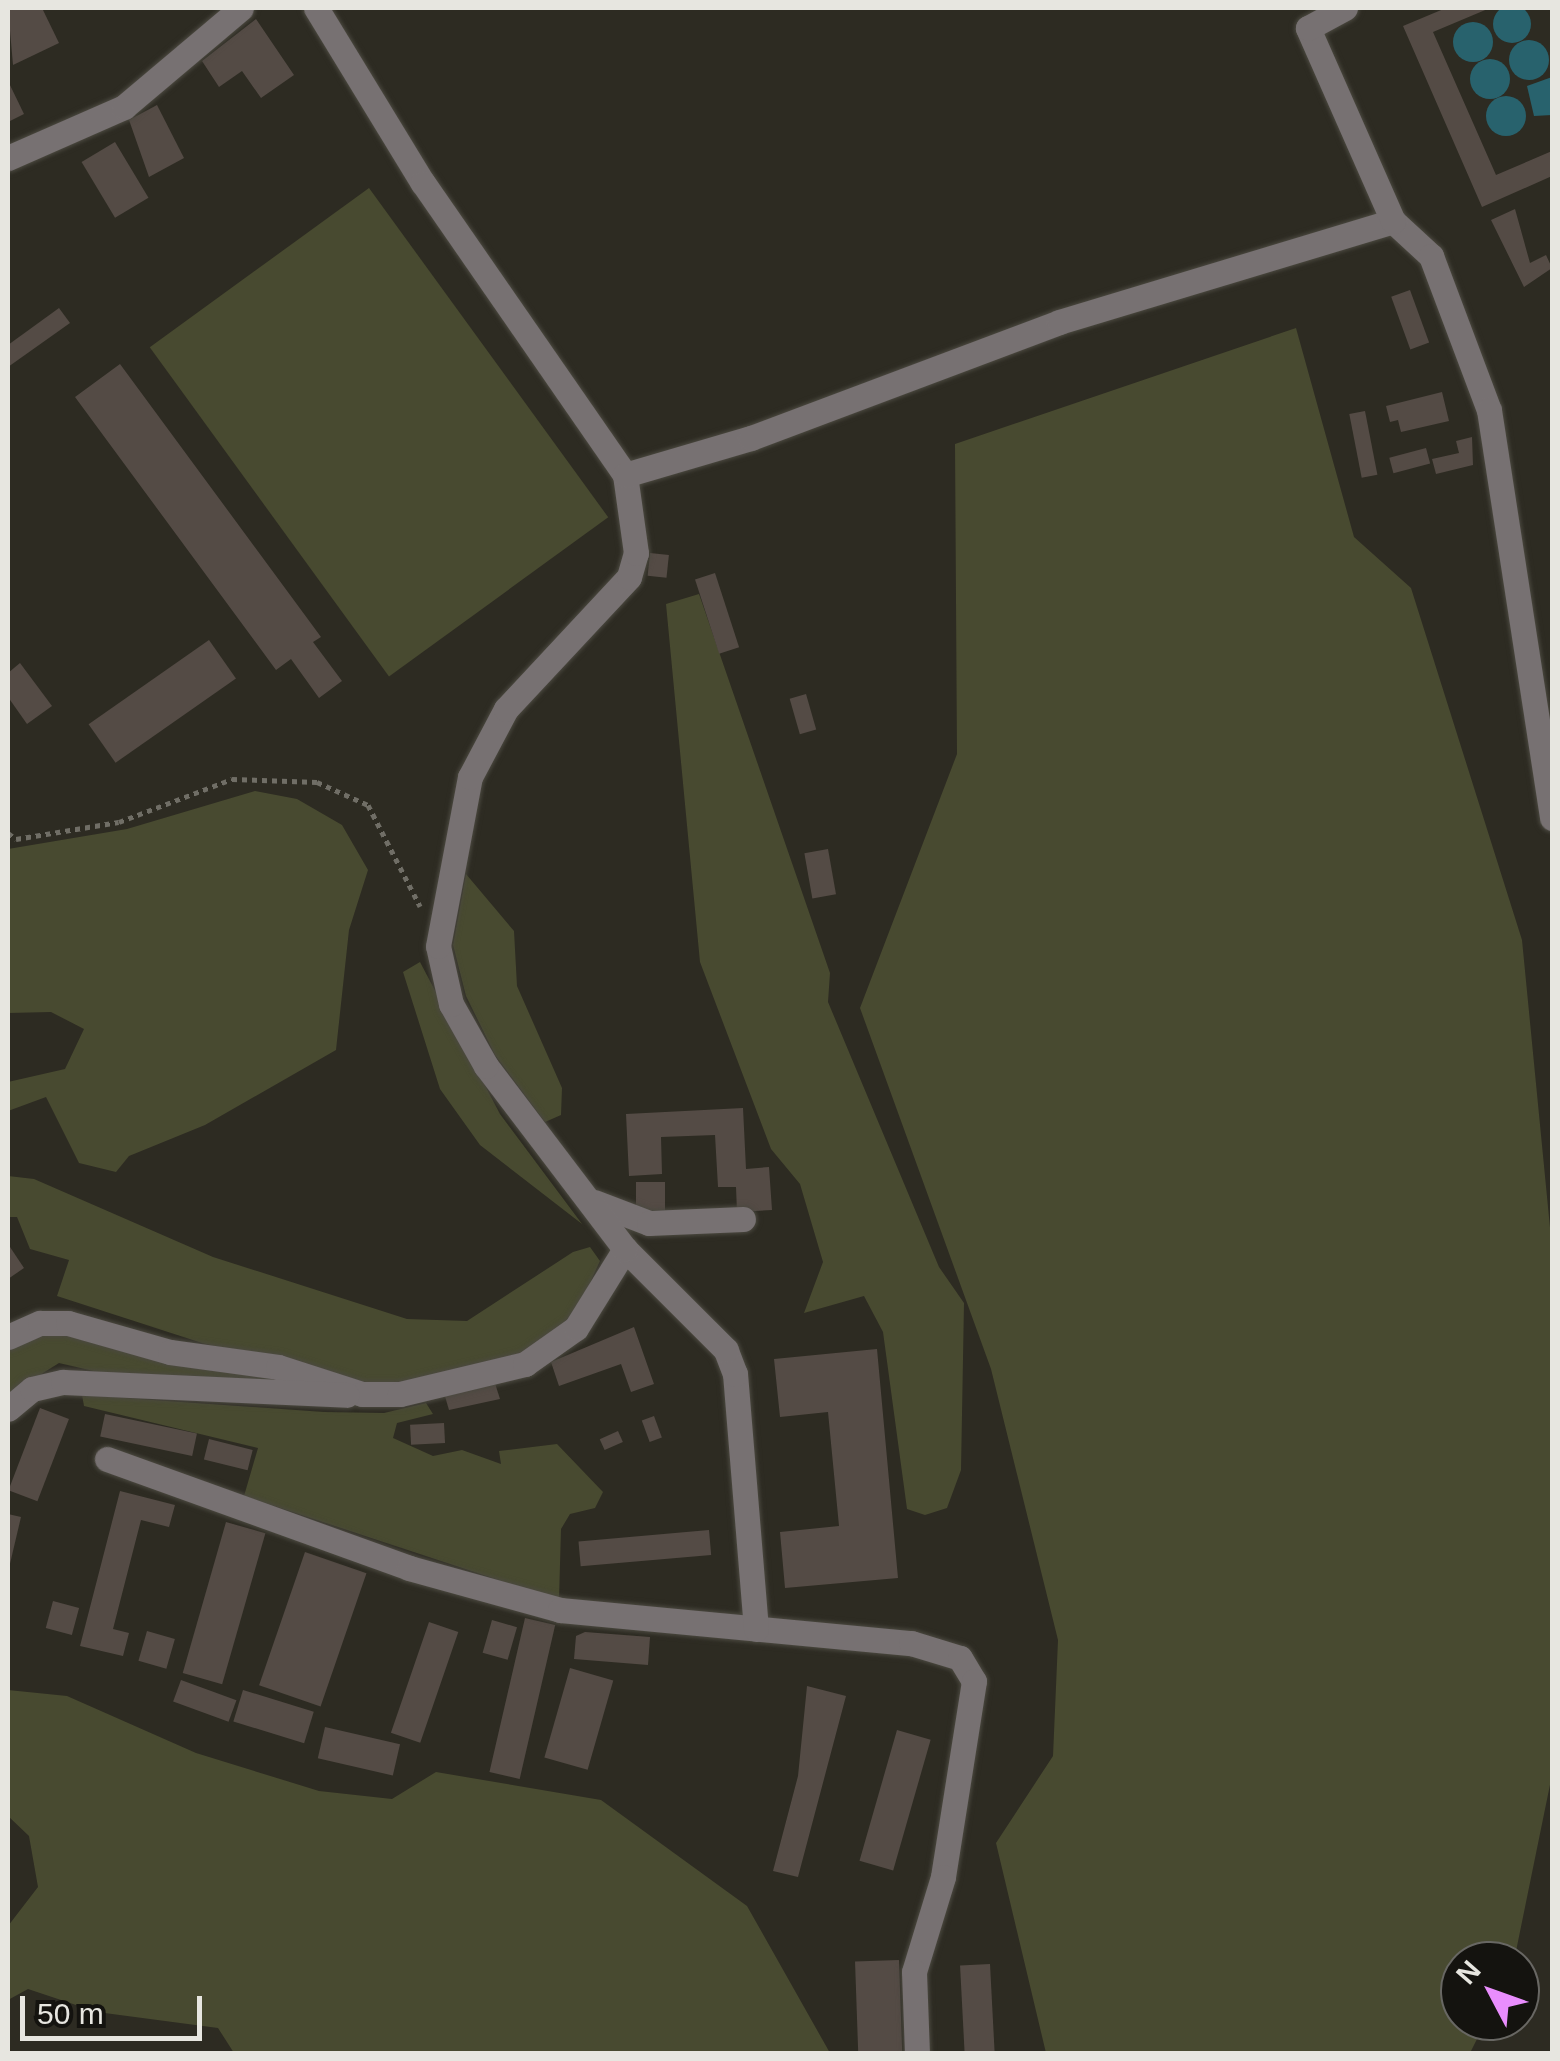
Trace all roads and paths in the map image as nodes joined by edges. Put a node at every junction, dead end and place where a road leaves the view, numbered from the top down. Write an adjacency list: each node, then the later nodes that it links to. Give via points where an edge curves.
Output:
1 (241, 8): 5 (street, via 124,107)
2 (316, 8): 7 (street, via 423,182)
3 (1344, 8): 4 (street)
4 (1302, 18): 6 (street)
5 (8, 158)
6 (1393, 221): 7 (street, via 1058,322 751,438); 8 (street, via 1430,256 1489,410)
7 (625, 475): 10 (street, via 634,564 506,709 470,776)
8 (1552, 818)
9 (8, 833): 10 (path, via 16,838 119,822 232,779 333,786 368,804)
10 (438, 946): 11 (street, via 452,1004 486,1066)
11 (589, 1200): 12 (street, via 650,1223); 13 (street)
12 (744, 1220)
13 (625, 1249): 15 (street, via 576,1328 525,1364 400,1394); 18 (street, via 702,1318 735,1374)
14 (8, 1337): 15 (street, via 40,1323 68,1323 170,1352 278,1366)
15 (362, 1394): 16 (street, via 63,1382 32,1390)
16 (8, 1409)
17 (108, 1459): 18 (street, via 409,1568 560,1610)
18 (756, 1629): 19 (street, via 940,1647 960,1658 974,1681 942,1878 914,1972)
19 (917, 2054)

